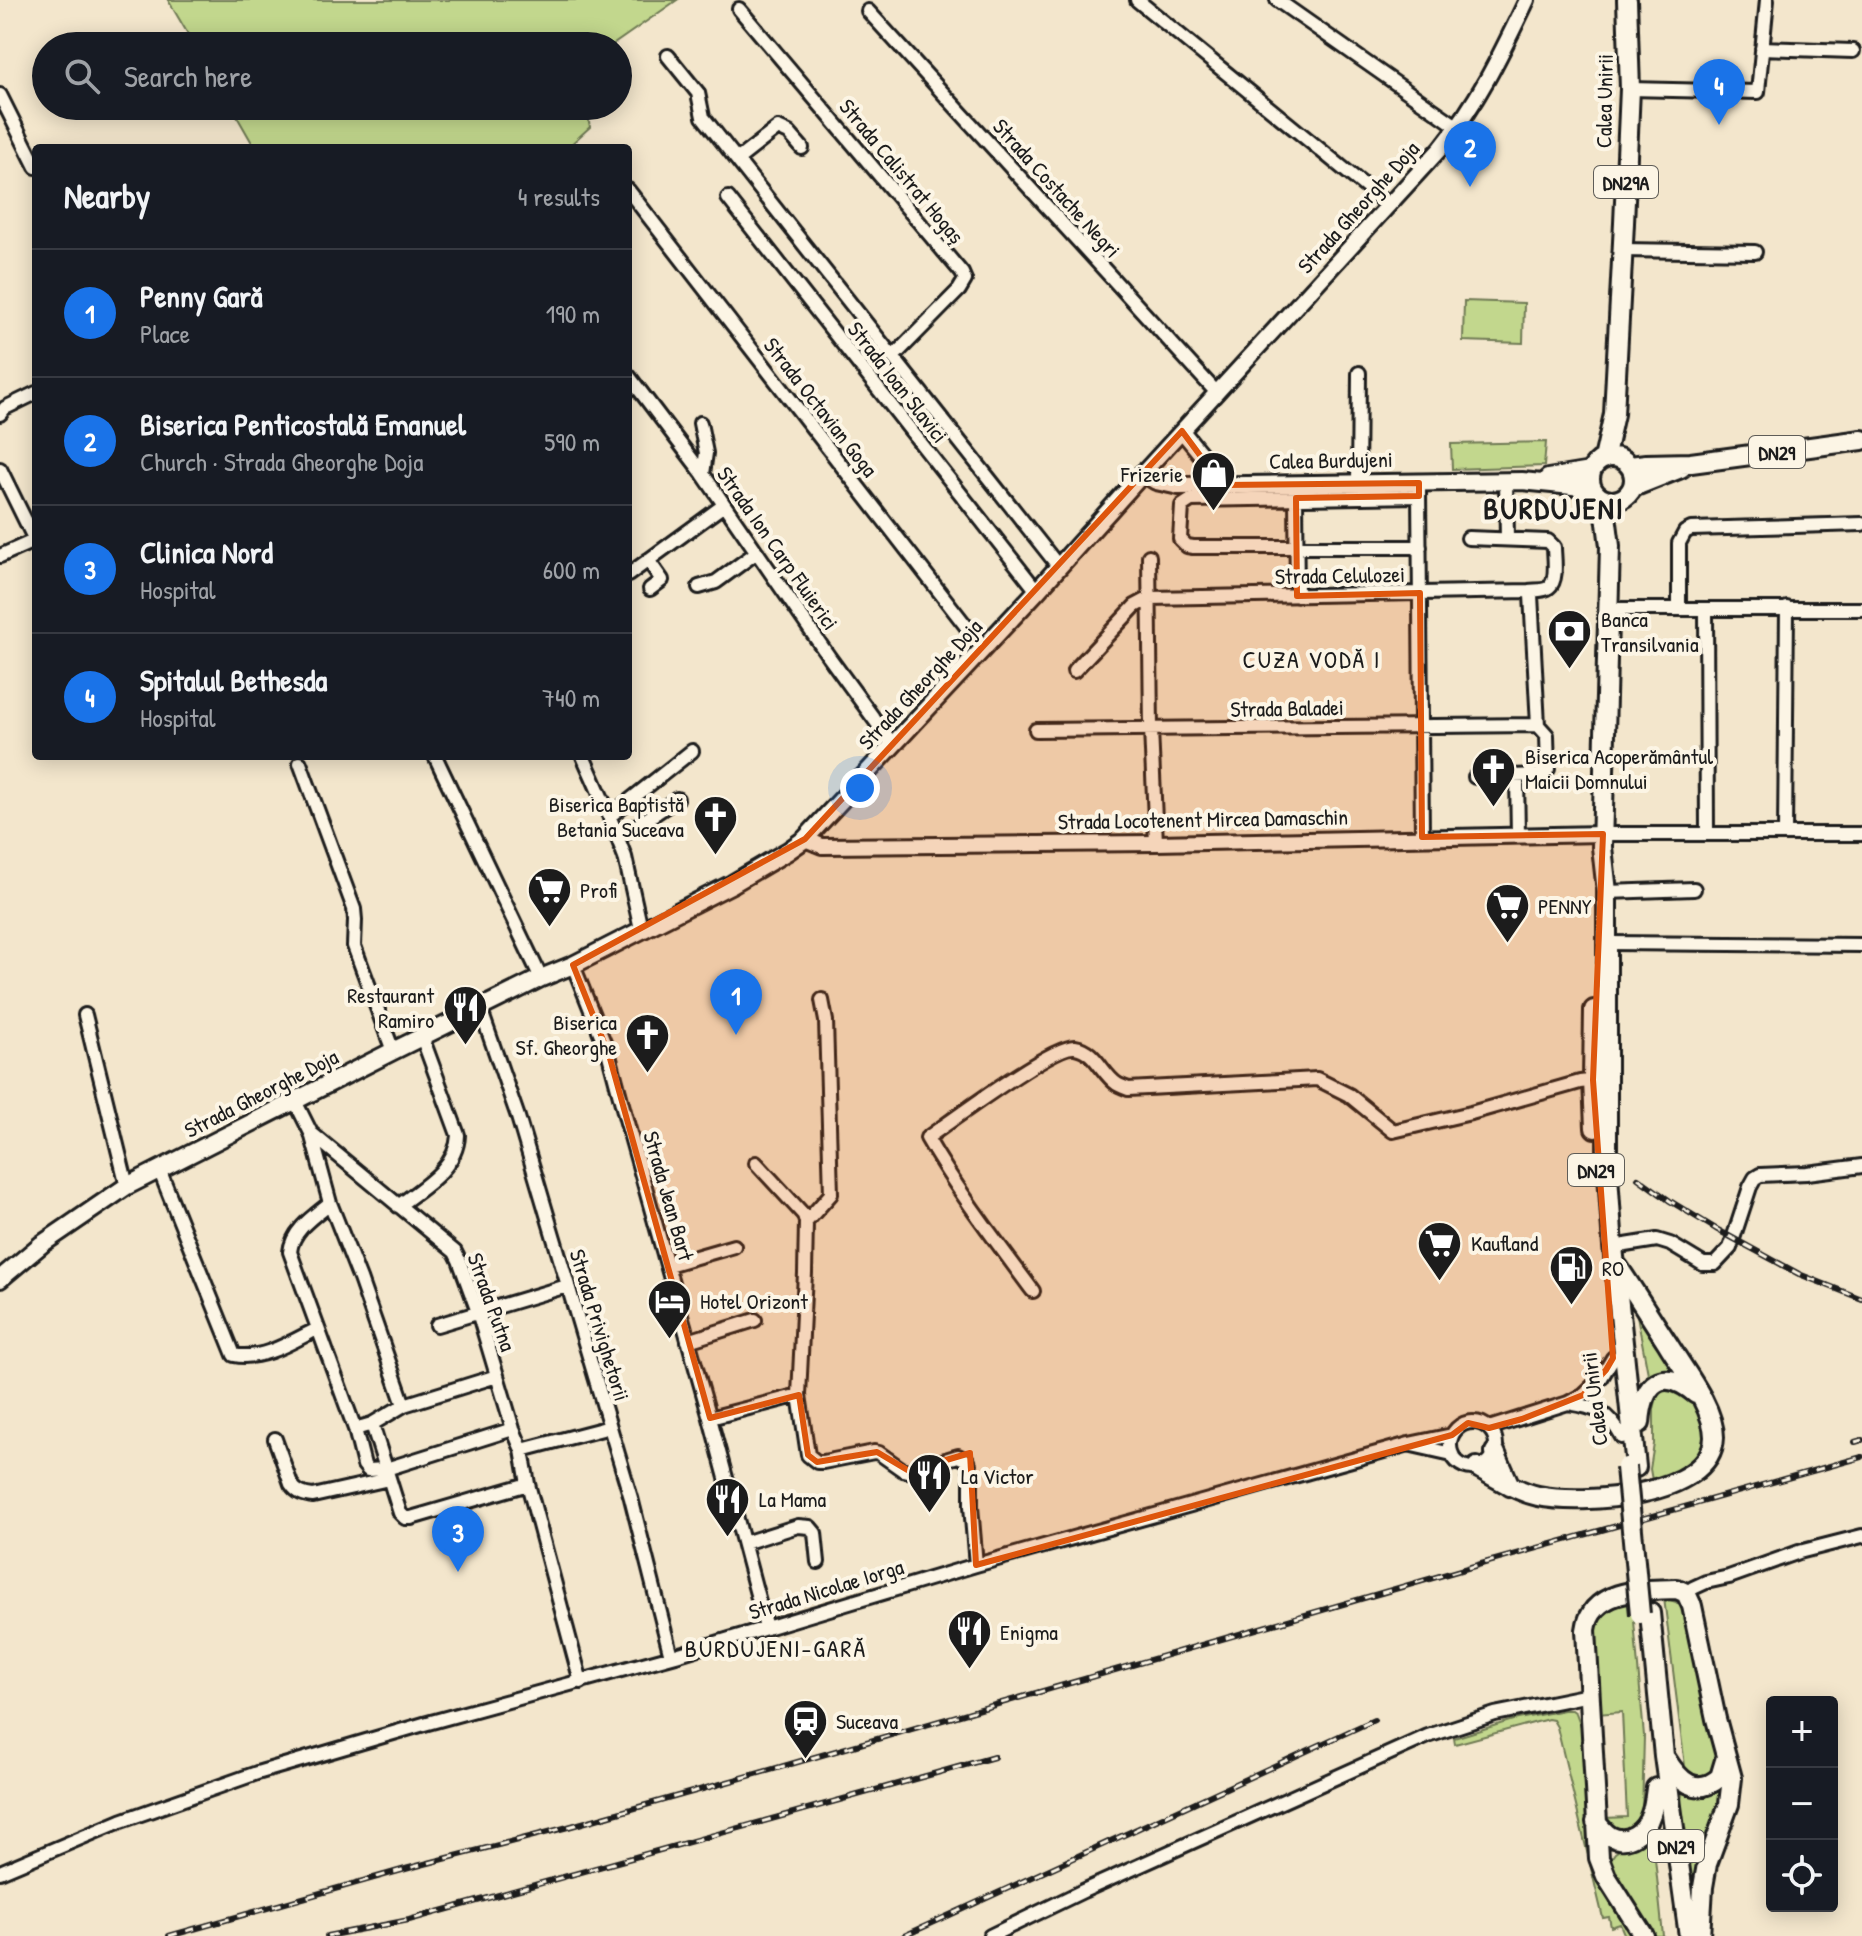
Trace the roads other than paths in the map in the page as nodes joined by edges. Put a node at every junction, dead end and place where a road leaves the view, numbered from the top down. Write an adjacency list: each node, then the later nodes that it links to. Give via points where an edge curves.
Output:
1 (1137, 0): 19 (street)
2 (1277, 0): 13 (street)
3 (1527, 0): 13 (street, Strada Gheorghe Doja)
4 (1627, 0): 11 (main road, Calea Unirii / DN29A)
5 (1767, 0): 8 (street)
6 (739, 9): 22 (street, Strada Calistrat Hogaș, via 962,273 965,280 959,290)
7 (868, 11): 25 (street, Strada Costache Negri)
8 (1762, 48): 9 (street); 11 (street, via 1758,92)
9 (1853, 51)
10 (668, 56): 16 (street, via 698,93 703,117)
11 (1630, 89): 20 (main road, Calea Unirii / DN29A)
12 (0, 95): 15 (street)
13 (1458, 127): 19 (street, Strada Gheorghe Doja)
14 (802, 148): 16 (street, via 778,128)
15 (32, 159)
16 (737, 160): 22 (street)
17 (632, 195): 68 (street, Strada Octavian Goga)
18 (728, 198): 58 (street, Strada Ioan Slavici)
19 (1389, 206): 25 (street, Strada Gheorghe Doja)
20 (1622, 250): 21 (street); 32 (main road, Calea Unirii / DN29A)
21 (1755, 252)
22 (894, 356): 54 (street)
23 (1359, 373): 37 (street)
24 (632, 380): 35 (street, Strada Ion Carp Fluierici)
25 (1217, 393): 29 (street, Strada Gheorghe Doja)
26 (32, 395): 27 (street)
27 (0, 414)
28 (700, 423): 35 (street, via 706,453)
29 (1182, 431): 34 (street, Strada Gheorghe Doja); 38 (street)
30 (1862, 440): 31 (main road, Calea Burdujeni / DN29)
31 (1691, 463): 32 (main road, Calea Burdujeni / DN29); 40 (main road, Calea Burdujeni / DN29)
32 (1611, 464): 36 (main road, Calea Burdujeni); 40 (main road, DN29, via 1590,484); 40 (main road, DN29, via 1634,480)
33 (0, 469): 44 (street)
34 (1143, 473): 38 (main road, Calea Burdujeni, via 1179,486); 54 (main road, Strada Gheorghe Doja)
35 (703, 474): 42 (street, Strada Ion Carp Fluierici)
36 (1514, 482): 39 (main road, Calea Burdujeni); 40 (main road, Calea Burdujeni); 46 (street)
37 (1358, 484): 38 (main road, Calea Burdujeni); 39 (main road, Calea Burdujeni)
38 (1222, 485)
39 (1419, 489): 41 (street); 49 (street)
40 (1612, 495): 64 (main road, Calea Unirii / DN29)
41 (1296, 498): 48 (street); 48 (street, via 1191,500 1182,506 1180,539 1187,546)
42 (724, 505): 50 (street, Strada Ion Carp Fluierici); 53 (street)
43 (1862, 524): 65 (street, via 1691,529 1679,543)
44 (32, 532)
45 (1468, 538): 46 (street)
46 (1507, 538): 59 (street, via 1548,541 1554,547 1554,580 1547,589)
47 (32, 542): 51 (street)
48 (1297, 547): 49 (street); 61 (street)
49 (1420, 547): 60 (street)
50 (757, 552): 56 (street, via 716,582); 74 (street, Strada Ion Carp Fluierici)
51 (0, 556)
52 (1149, 556): 62 (street)
53 (648, 560): 55 (street); 57 (street, via 662,580)
54 (1059, 567): 58 (main road, Strada Gheorghe Doja)
55 (632, 572)
56 (699, 587)
57 (650, 589)
58 (1037, 591): 68 (main road, Strada Gheorghe Doja)
59 (1529, 591): 60 (street, Strada Celulozei); 70 (street)
60 (1420, 593): 61 (street, Strada Celulozei); 71 (street)
61 (1297, 596): 62 (street, Strada Celulozei)
62 (1150, 598): 69 (street, via 1135,606); 72 (street)
63 (1787, 608): 66 (street); 67 (street); 85 (street)
64 (1608, 609): 65 (street); 84 (main road, Calea Unirii / DN29)
65 (1679, 609): 66 (street)
66 (1706, 609): 83 (street)
67 (1862, 609)
68 (983, 648): 74 (main road, Strada Gheorghe Doja)
69 (1074, 671)
70 (1538, 725): 71 (street, Strada Baladei); 79 (street, via 1547,735 1546,773)
71 (1421, 727): 72 (street, Strada Baladei); 88 (street)
72 (1151, 729): 73 (street, Strada Baladei); 91 (street)
73 (1036, 730)
74 (893, 745): 90 (main road, Strada Gheorghe Doja)
75 (692, 751): 82 (street)
76 (437, 760): 99 (street)
77 (585, 760): 82 (street)
78 (300, 763): 104 (street, via 354,909 354,946)
79 (1517, 776): 80 (street); 87 (street)
80 (1475, 777)
81 (677, 799): 89 (street)
82 (610, 816): 89 (street)
83 (1707, 833): 84 (street); 85 (street)
84 (1603, 834): 87 (street, Strada Locotenent Mircea Damaschin); 92 (main road, Calea Unirii / DN29)
85 (1785, 834): 86 (street)
86 (1862, 834)
87 (1518, 836): 88 (street, Strada Locotenent Mircea Damaschin)
88 (1422, 837): 91 (street, Strada Locotenent Mircea Damaschin)
89 (618, 838): 95 (street)
90 (805, 839): 91 (street, Strada Locotenent Mircea Damaschin, via 822,846); 95 (main road, Strada Gheorghe Doja, via 756,871)
91 (1156, 843)
92 (1603, 856): 94 (main road, Calea Unirii / DN29); 105 (main road, Calea Unirii / DN29, via 1597,885)
93 (1694, 889): 94 (street)
94 (1607, 892): 96 (main road, Calea Unirii / DN29)
95 (641, 929): 98 (main road, Strada Gheorghe Doja)
96 (1607, 943): 97 (street); 105 (main road, Calea Unirii / DN29)
97 (1862, 945)
98 (573, 965): 99 (main road, Strada Gheorghe Doja); 117 (street, Strada Jean Bart, via 609,1055)
99 (541, 978): 101 (main road, Strada Gheorghe Doja)
100 (822, 1000): 114 (street, via 831,1194)
101 (480, 1008): 103 (main road, Strada Gheorghe Doja); 119 (street, Strada Privighetorii)
102 (85, 1015): 111 (street)
103 (422, 1037): 104 (main road, Strada Gheorghe Doja); 113 (street, via 458,1135 457,1145 439,1174)
104 (393, 1051): 106 (main road, Strada Gheorghe Doja)
105 (1600, 1080): 116 (main road, Calea Unirii / DN29); 120 (street, via 1393,1131 1349,1095 1317,1079 1128,1089 1115,1083 1093,1057 1076,1047 1065,1049 1025,1070 927,1138); 126 (main road, Calea Unirii / DN29, via 1596,1164)
106 (295, 1101): 107 (street, Strada Putna); 110 (main road, Strada Gheorghe Doja)
107 (311, 1133): 112 (street, Strada Putna); 113 (street, Strada Putna)
108 (756, 1163): 114 (street)
109 (1862, 1166): 116 (street, via 1755,1178 1730,1248 1715,1264 1703,1264 1657,1240)
110 (159, 1169): 111 (main road, Strada Gheorghe Doja); 124 (street, via 234,1355 273,1350)
111 (127, 1186): 118 (main road, Strada Gheorghe Doja)
112 (330, 1203): 124 (street, via 290,1244); 131 (street, Strada Putna)
113 (398, 1206): 121 (street, Strada Putna, via 455,1252)
114 (806, 1222): 128 (street)
115 (734, 1246): 117 (street)
116 (1614, 1254): 129 (main road); 141 (main road, Calea Unirii / DN29)
117 (668, 1265): 125 (street, Strada Jean Bart)
118 (0, 1279)
119 (567, 1286): 121 (street); 135 (street, Strada Privighetorii)
120 (1033, 1291)
121 (478, 1312): 123 (street); 127 (street, Strada Putna)
122 (755, 1320): 125 (street)
123 (437, 1325)
124 (317, 1329): 137 (street)
125 (688, 1341): 132 (street, Strada Jean Bart)
126 (1613, 1358): 130 (street, Strada Nicolae Iorga, via 1593,1387); 141 (main road, Calea Unirii / DN29)
127 (497, 1376): 131 (street); 138 (street, Strada Putna)
128 (799, 1395): 132 (street); 153 (street, via 808,1455 817,1462 874,1452 909,1471 958,1456 968,1461)
129 (1702, 1398): 141 (main road, via 1678,1381 1658,1382 1643,1400 1639,1428); 149 (main road, via 1712,1424 1712,1449 1682,1480 1633,1493 1577,1499 1539,1496)
130 (1568, 1403): 133 (street, Strada Nicolae Iorga); 141 (street, via 1606,1415)
131 (404, 1405): 134 (street)
132 (710, 1418): 151 (street, Strada Jean Bart)
133 (1522, 1419): 136 (street, Strada Nicolae Iorga); 143 (street)
134 (372, 1424): 137 (street); 147 (street)
135 (610, 1427): 144 (street); 157 (street, Strada Privighetorii)
136 (1489, 1428): 139 (street, Strada Nicolae Iorga, via 1468,1423); 143 (street)
137 (355, 1429): 147 (street, via 364,1465)
138 (513, 1429): 144 (street, Strada Putna); 147 (street)
139 (1452, 1435): 142 (street, Strada Nicolae Iorga); 145 (street)
140 (275, 1439): 147 (street, via 291,1484 305,1495)
141 (1628, 1439): 155 (main road, Calea Unirii / DN29, bridge)
142 (1409, 1444): 145 (street); 153 (street, Strada Nicolae Iorga)
143 (1495, 1447): 146 (street, via 1488,1462); 149 (main road)
144 (522, 1450): 148 (street, Strada Putna)
145 (1452, 1454): 146 (street, via 1465,1467)
146 (1477, 1467): 149 (main road)
147 (388, 1474): 148 (street, via 405,1518)
148 (528, 1484): 158 (street, Strada Putna)
149 (1510, 1486)
150 (1862, 1536): 154 (street, via 1706,1582)
151 (744, 1543): 152 (street, via 810,1527); 156 (street, Strada Jean Bart)
152 (818, 1562)
153 (976, 1565): 156 (street, Strada Nicolae Iorga)
154 (1686, 1593): 159 (main road, via 1677,1589 1619,1594 1598,1605 1586,1630); 161 (main road)
155 (1645, 1613): 160 (main road, Calea Unirii / DN29); 162 (main road, Calea Unirii / DN29)
156 (766, 1628): 157 (street, Strada Nicolae Iorga)
157 (671, 1656): 158 (street, Strada Nicolae Iorga)
158 (581, 1682): 164 (street, Strada Nicolae Iorga, via 227,1783)
159 (1589, 1695): 163 (main road); 165 (street, via 1487,1716 1428,1736)
160 (1664, 1756): 161 (main road, via 1678,1777 1696,1786 1720,1777); 168 (main road, Calea Unirii / DN29)
161 (1726, 1757): 169 (main road, via 1732,1787 1705,1875)
162 (1656, 1788): 163 (main road, via 1648,1824 1637,1835 1614,1838); 167 (main road, Calea Unirii / DN29)
163 (1596, 1822): 166 (main road, via 1603,1868)
164 (0, 1872)
165 (990, 1936)
166 (1644, 1936)
167 (1676, 1936)
168 (1689, 1936)
169 (1700, 1936)

